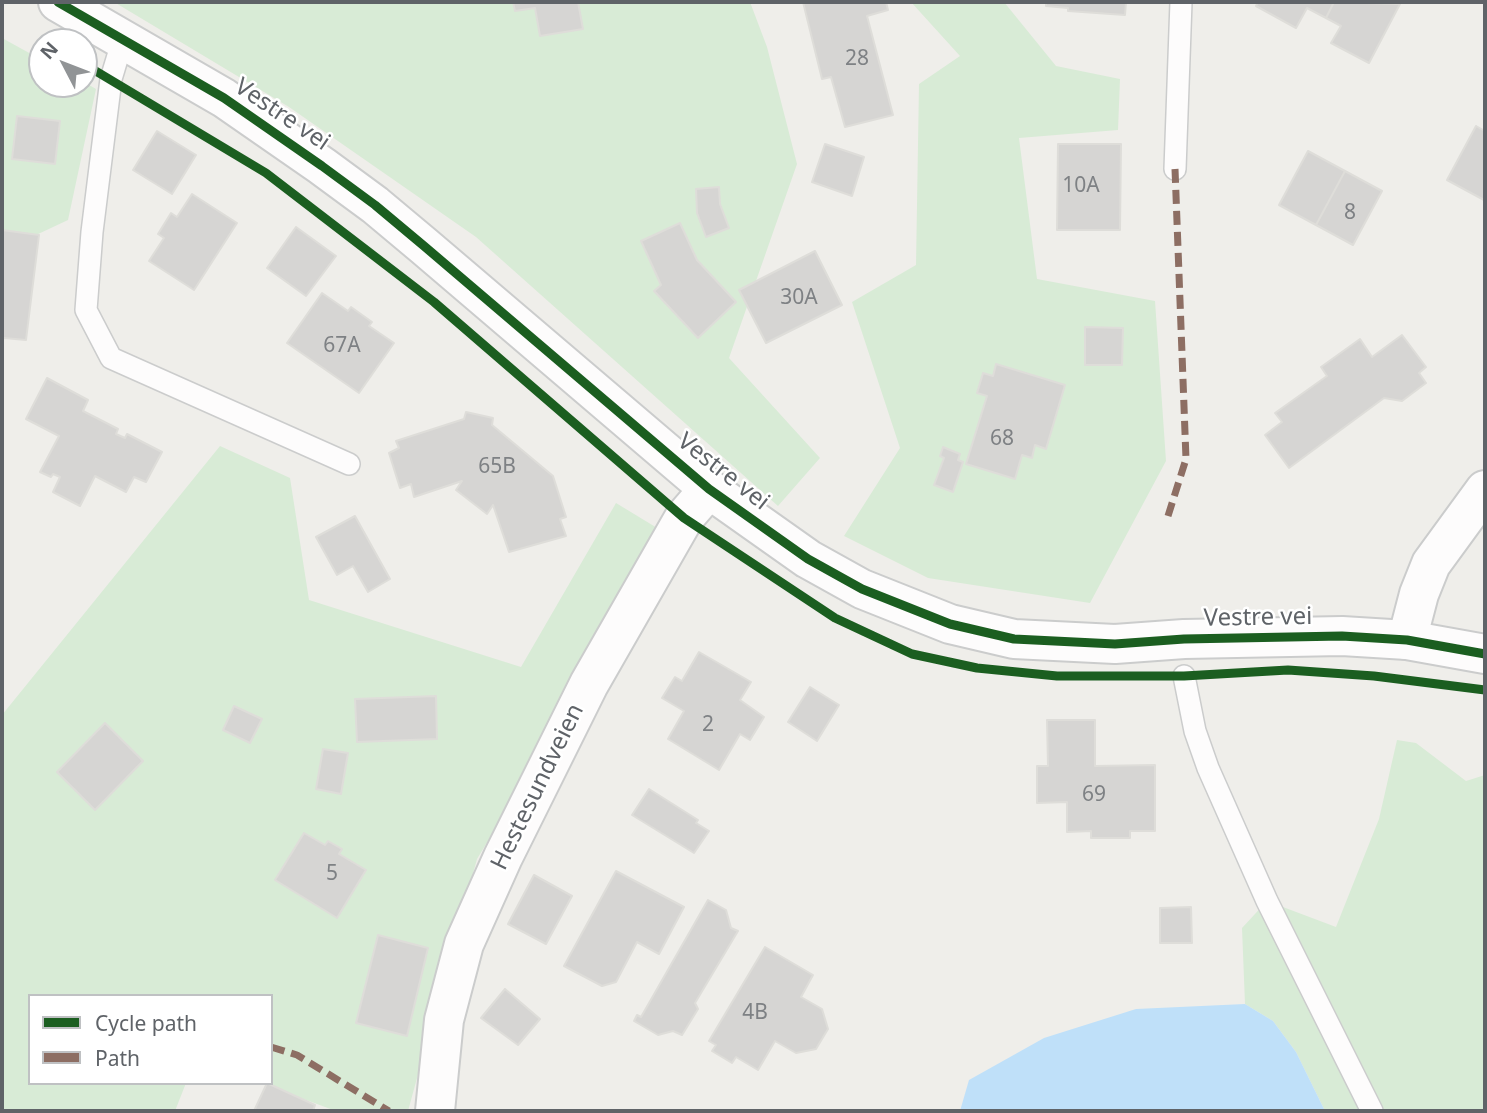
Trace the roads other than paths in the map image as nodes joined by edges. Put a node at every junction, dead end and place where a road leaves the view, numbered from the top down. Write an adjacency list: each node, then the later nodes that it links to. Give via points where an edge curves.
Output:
1 (58, 2): 3 (street, Vestre vei)
2 (1181, 2): 4 (lane)
3 (123, 39): 5 (lane, via 111,79 86,310 111,358); 6 (street, Vestre vei, via 224,98 375,205)
4 (1175, 169)
5 (349, 464)
6 (709, 489): 8 (street, Vestre vei, via 808,559 862,589 950,624 992,635 1115,644 1342,636); 11 (street, Hestesundveien, via 684,518 589,684 464,944 444,1020)
7 (1485, 490): 8 (street, via 1431,564)
8 (1407, 640): 9 (street, Vestre vei)
9 (1485, 654)
10 (1184, 676): 12 (lane, via 1208,768 1267,901)
11 (435, 1111)
12 (1373, 1111)

